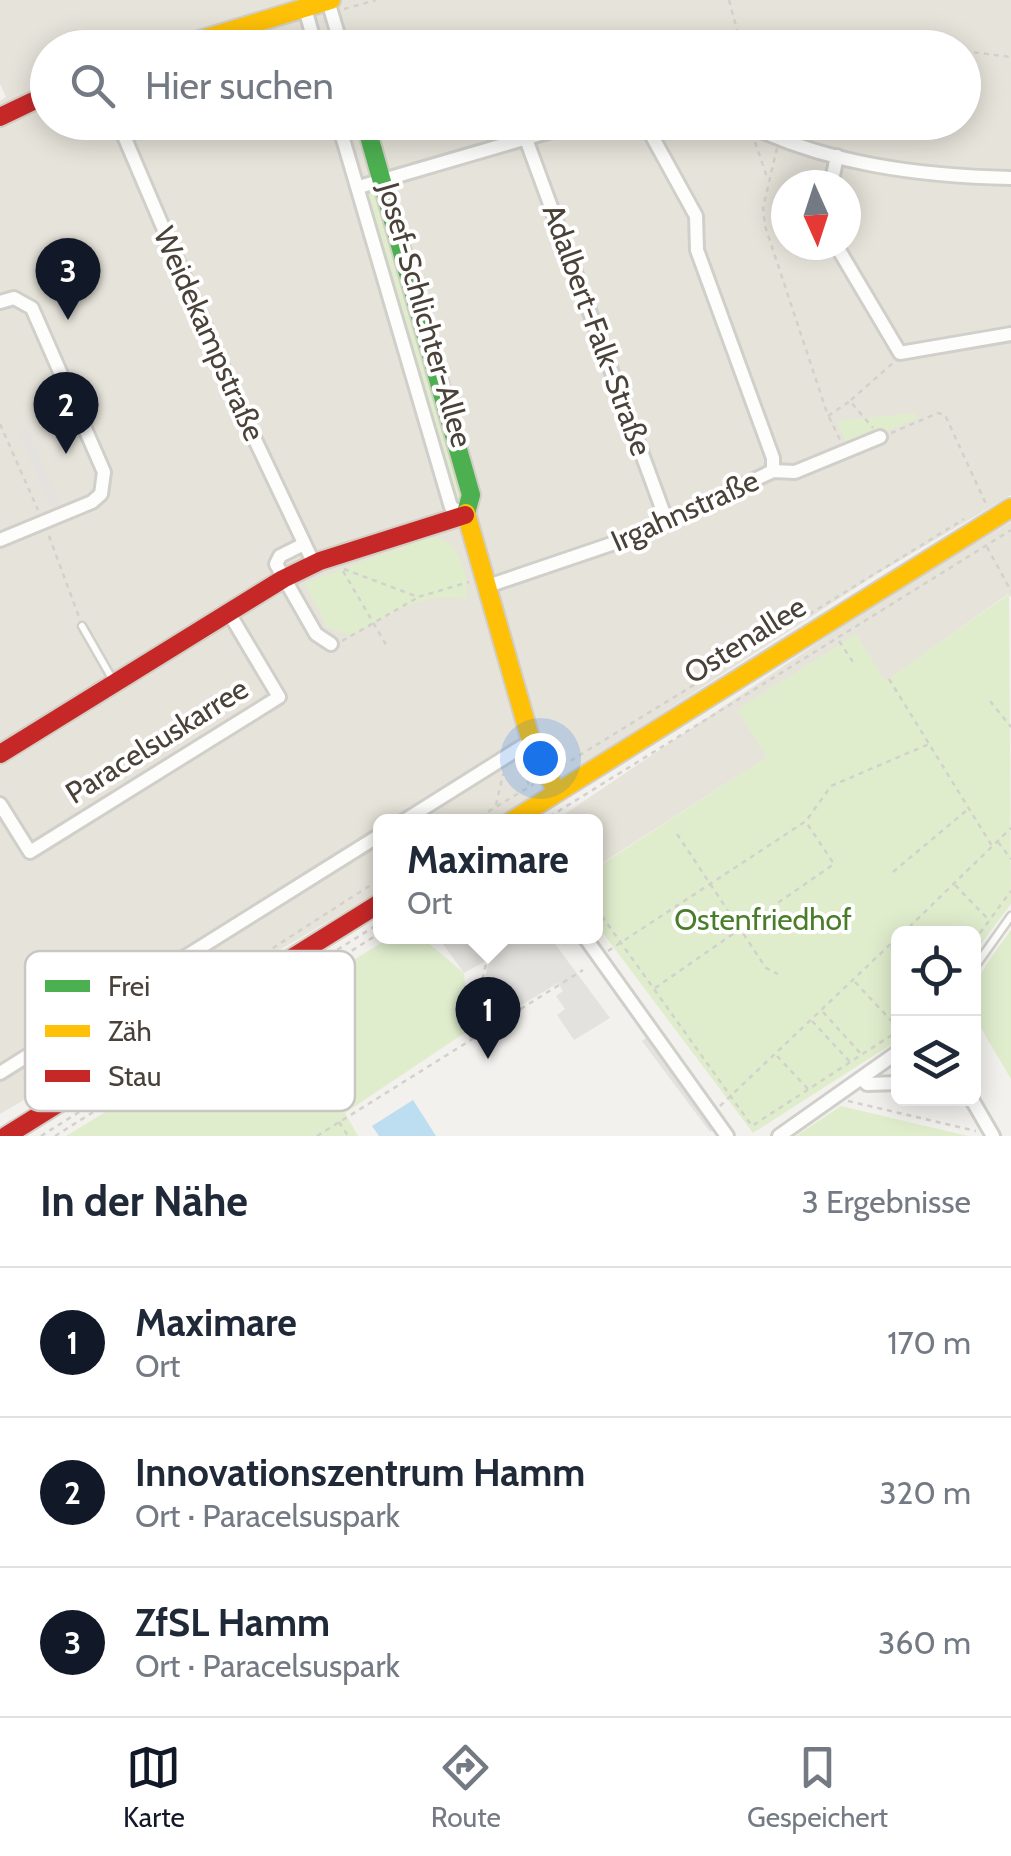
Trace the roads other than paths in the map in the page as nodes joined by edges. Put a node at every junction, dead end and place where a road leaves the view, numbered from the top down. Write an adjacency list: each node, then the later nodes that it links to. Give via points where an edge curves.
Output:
1 (322, 4): 2 (street); 3 (street); 4 (street)
2 (234, 30)
3 (318, 30)
4 (334, 30)
5 (30, 103): 6 (street)
6 (0, 117)
7 (126, 140): 28 (street, Weidekampstraße)
8 (344, 140): 18 (street, Josef-Schlichter-Allee)
9 (370, 140): 17 (street, Josef-Schlichter-Allee)
10 (522, 140): 17 (street)
11 (526, 140): 26 (street, Adalbert-Falk-Straße)
12 (658, 140): 23 (street, via 696,216 697,250)
13 (779, 140): 14 (street)
14 (837, 156): 15 (street); 16 (street, via 930,176)
15 (834, 170)
16 (1011, 178)
17 (382, 180): 18 (street); 25 (street, Josef-Schlichter-Allee, via 452,420 470,494)
18 (359, 187): 25 (street, Josef-Schlichter-Allee, via 451,508)
19 (845, 260): 21 (street, via 900,352)
20 (0, 302): 27 (street, via 14,298 32,308 104,472 101,494 92,502)
21 (1011, 334)
22 (880, 437): 23 (street, Irgahnstraße, via 795,472)
23 (773, 471): 26 (street, Irgahnstraße)
24 (1011, 508): 38 (street, Ostenallee)
25 (466, 515): 29 (street); 31 (street, Josef-Schlichter-Allee)
26 (667, 522): 31 (street, Irgahnstraße, via 573,560)
27 (0, 540)
28 (304, 544): 29 (street, Weidekampstraße); 30 (street, via 276,560)
29 (314, 564): 30 (street)
30 (279, 581): 32 (street); 34 (street, via 316,634)
31 (479, 584): 36 (street, Josef-Schlichter-Allee)
32 (229, 613): 35 (street); 39 (street, Paracelsuskarree, via 279,697 30,852)
33 (82, 626): 35 (lane)
34 (331, 644)
35 (115, 684): 37 (street)
36 (519, 749): 38 (street, Josef-Schlichter-Allee); 40 (street)
37 (0, 754)
38 (552, 784): 41 (street, Ostenallee)
39 (0, 804)
40 (415, 814)
41 (537, 814)
42 (373, 839): 46 (street)
43 (373, 906): 47 (street)
44 (1011, 916): 48 (lane)
45 (590, 944): 57 (street)
46 (195, 951)
47 (302, 951)
48 (981, 958)
49 (25, 1057): 51 (street)
50 (891, 1057): 52 (street)
51 (0, 1073)
52 (862, 1079): 53 (street); 58 (street)
53 (891, 1083)
54 (975, 1106): 59 (street)
55 (46, 1111): 56 (street)
56 (6, 1136)
57 (727, 1136)
58 (779, 1136)
59 (992, 1136)

